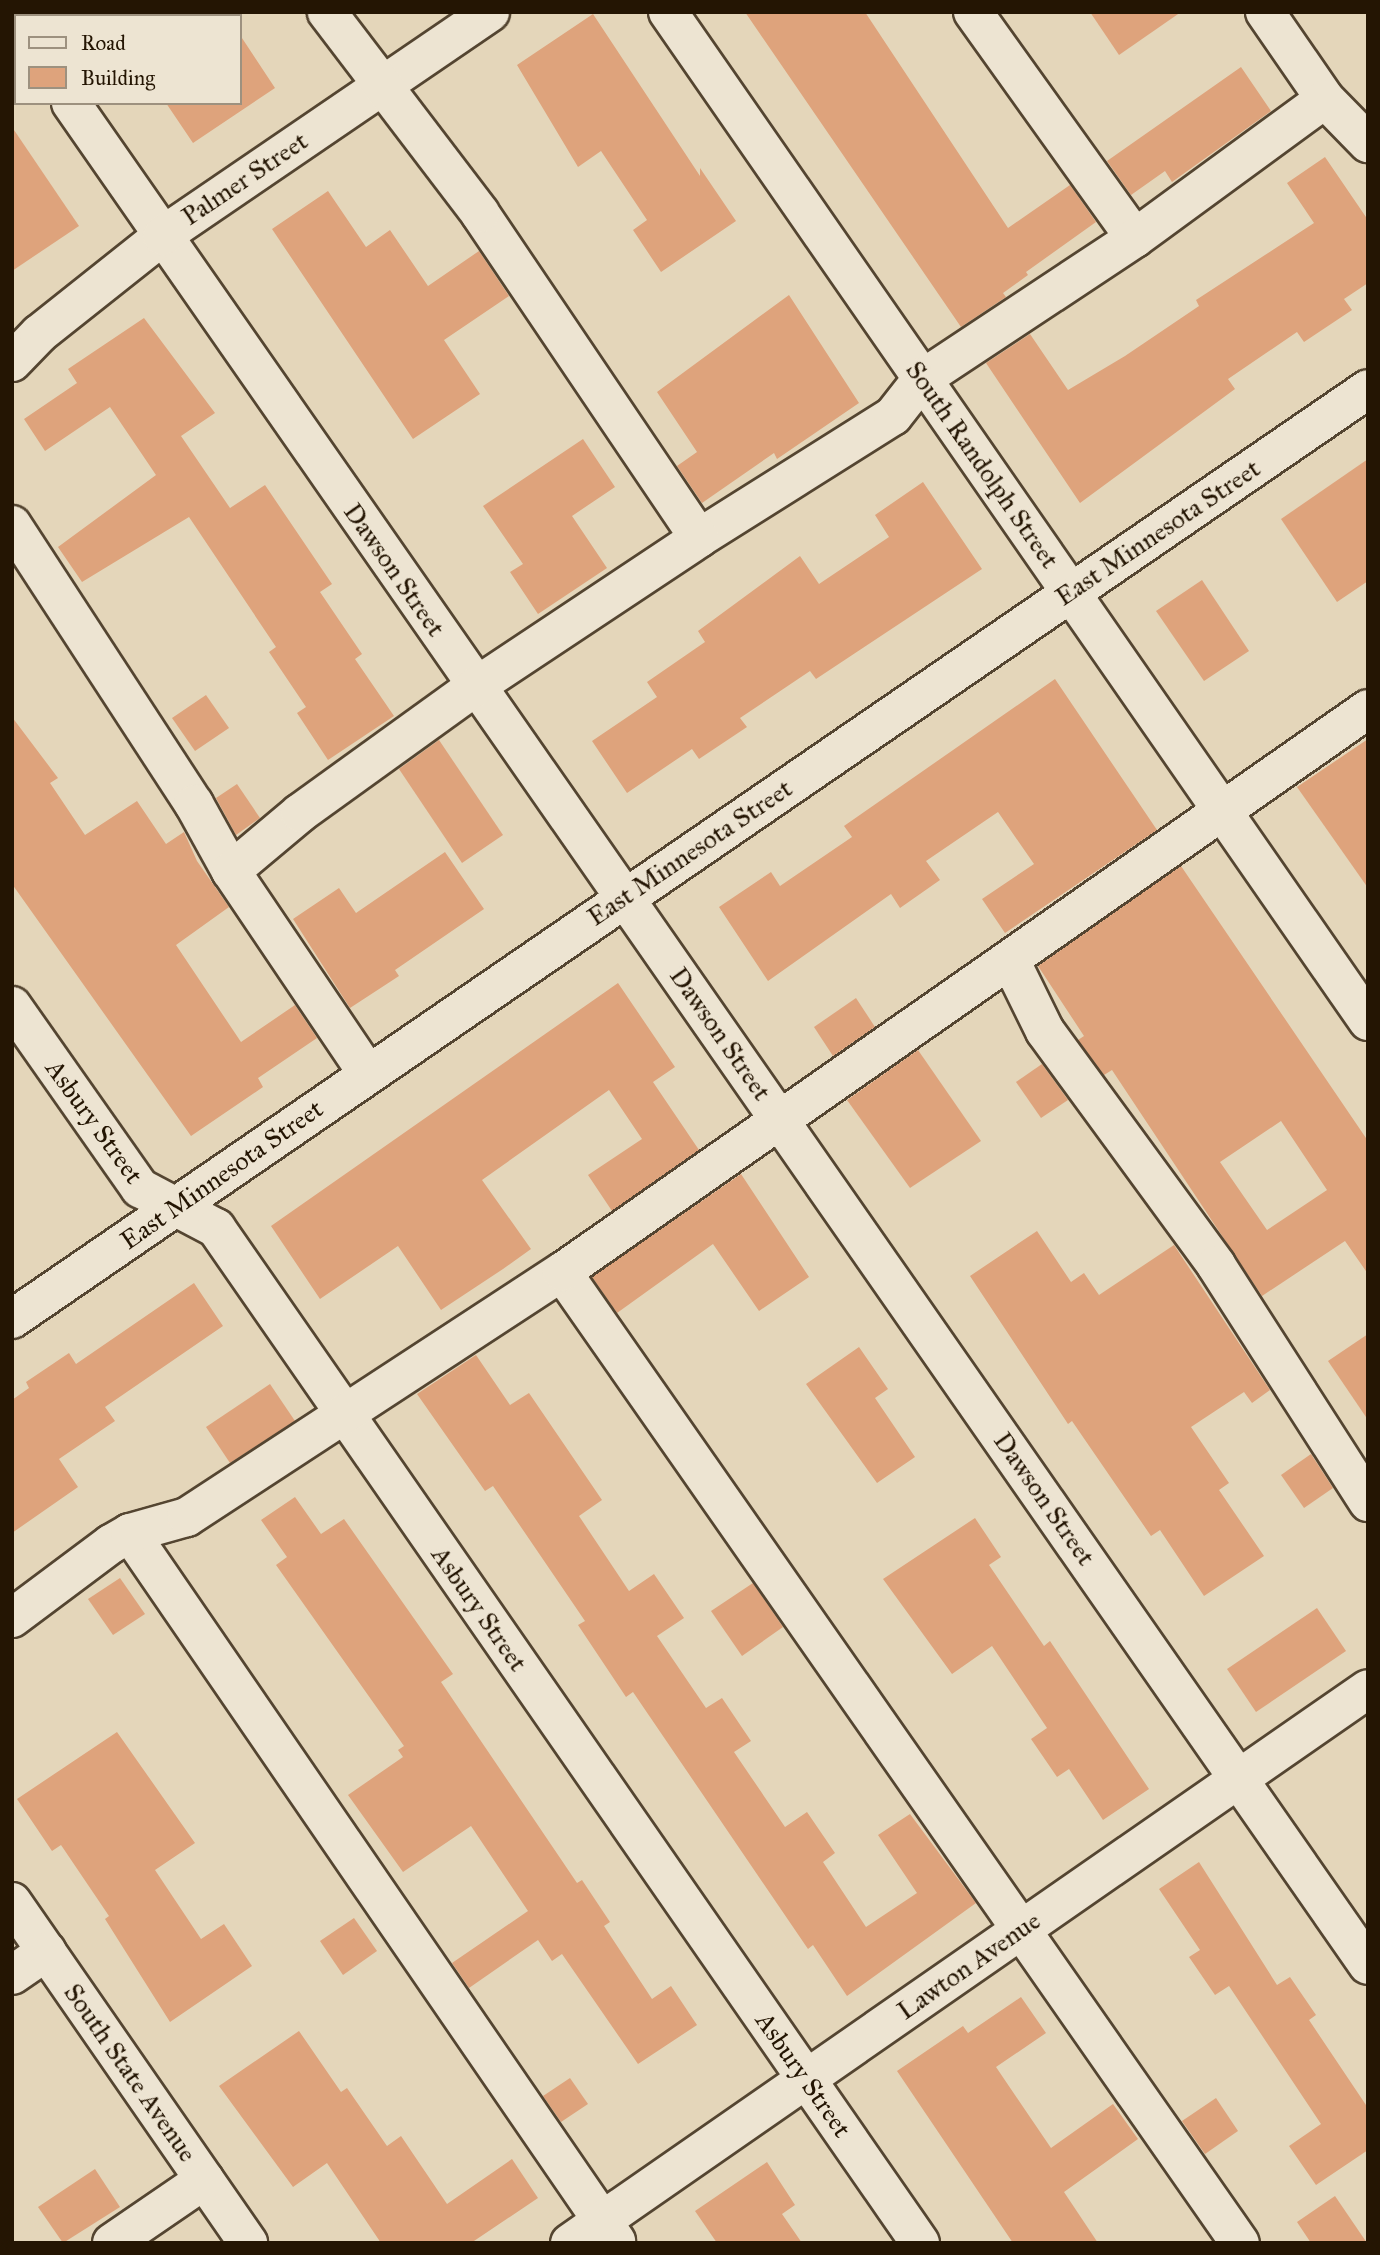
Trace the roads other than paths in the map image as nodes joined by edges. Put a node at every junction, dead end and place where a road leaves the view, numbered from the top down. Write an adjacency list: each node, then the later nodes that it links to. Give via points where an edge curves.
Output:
1 (327, 12): 6 (street)
2 (490, 12): 6 (street, Palmer Street)
3 (668, 12): 13 (street, South Randolph Street)
4 (973, 12): 11 (street)
5 (1265, 12): 7 (street)
6 (384, 85): 10 (street, Palmer Street); 16 (street, via 480,213)
7 (1325, 99): 9 (street); 11 (street)
8 (72, 105): 10 (street, Dawson Street)
9 (1368, 143)
10 (162, 236): 12 (street, Palmer Street, via 39,334); 18 (street, Dawson Street)
11 (1135, 238): 13 (street)
12 (12, 362)
13 (922, 379): 16 (street, via 893,416); 17 (street, South Randolph Street)
14 (1368, 389): 17 (street, East Minnesota Street)
15 (12, 525): 21 (street, via 194,804)
16 (699, 538): 18 (street)
17 (1071, 593): 20 (street, South Randolph Street); 22 (street, East Minnesota Street)
18 (475, 687): 21 (street, via 300,813); 22 (street, Dawson Street)
19 (1368, 709): 20 (street)
20 (1223, 812): 23 (street); 25 (street, South Randolph Street)
21 (231, 871): 26 (street)
22 (624, 898): 26 (street, East Minnesota Street); 27 (street, Dawson Street)
23 (1010, 960): 27 (street); 32 (street, via 1045,1031 1216,1265)
24 (12, 1006): 28 (street, Asbury Street, via 140,1188)
25 (1368, 1021)
26 (368, 1074): 28 (street, East Minnesota Street)
27 (780, 1119): 29 (street); 36 (street, Dawson Street)
28 (177, 1207): 30 (street, East Minnesota Street); 31 (street, Asbury Street, via 216,1228)
29 (562, 1272): 31 (street); 38 (street)
30 (12, 1319)
31 (344, 1415): 33 (street, via 187,1517); 42 (street, Asbury Street)
32 (1368, 1502)
33 (130, 1533): 34 (street); 44 (street)
34 (12, 1618)
35 (1368, 1689): 36 (street, Lawton Avenue)
36 (1239, 1779): 38 (street, Lawton Avenue); 40 (street, Dawson Street)
37 (12, 1902): 39 (street, South State Avenue)
38 (1021, 1928): 42 (street, Lawton Avenue); 49 (street)
39 (47, 1951): 41 (street); 43 (street, South State Avenue)
40 (1368, 1965)
41 (12, 1975)
42 (806, 2079): 44 (street, Lawton Avenue); 48 (street, Asbury Street)
43 (204, 2180): 45 (street); 46 (street, South State Avenue)
44 (609, 2232): 47 (street, Lawton Avenue)
45 (112, 2243)
46 (248, 2243)
47 (570, 2243)
48 (920, 2243)
49 (1240, 2243)

